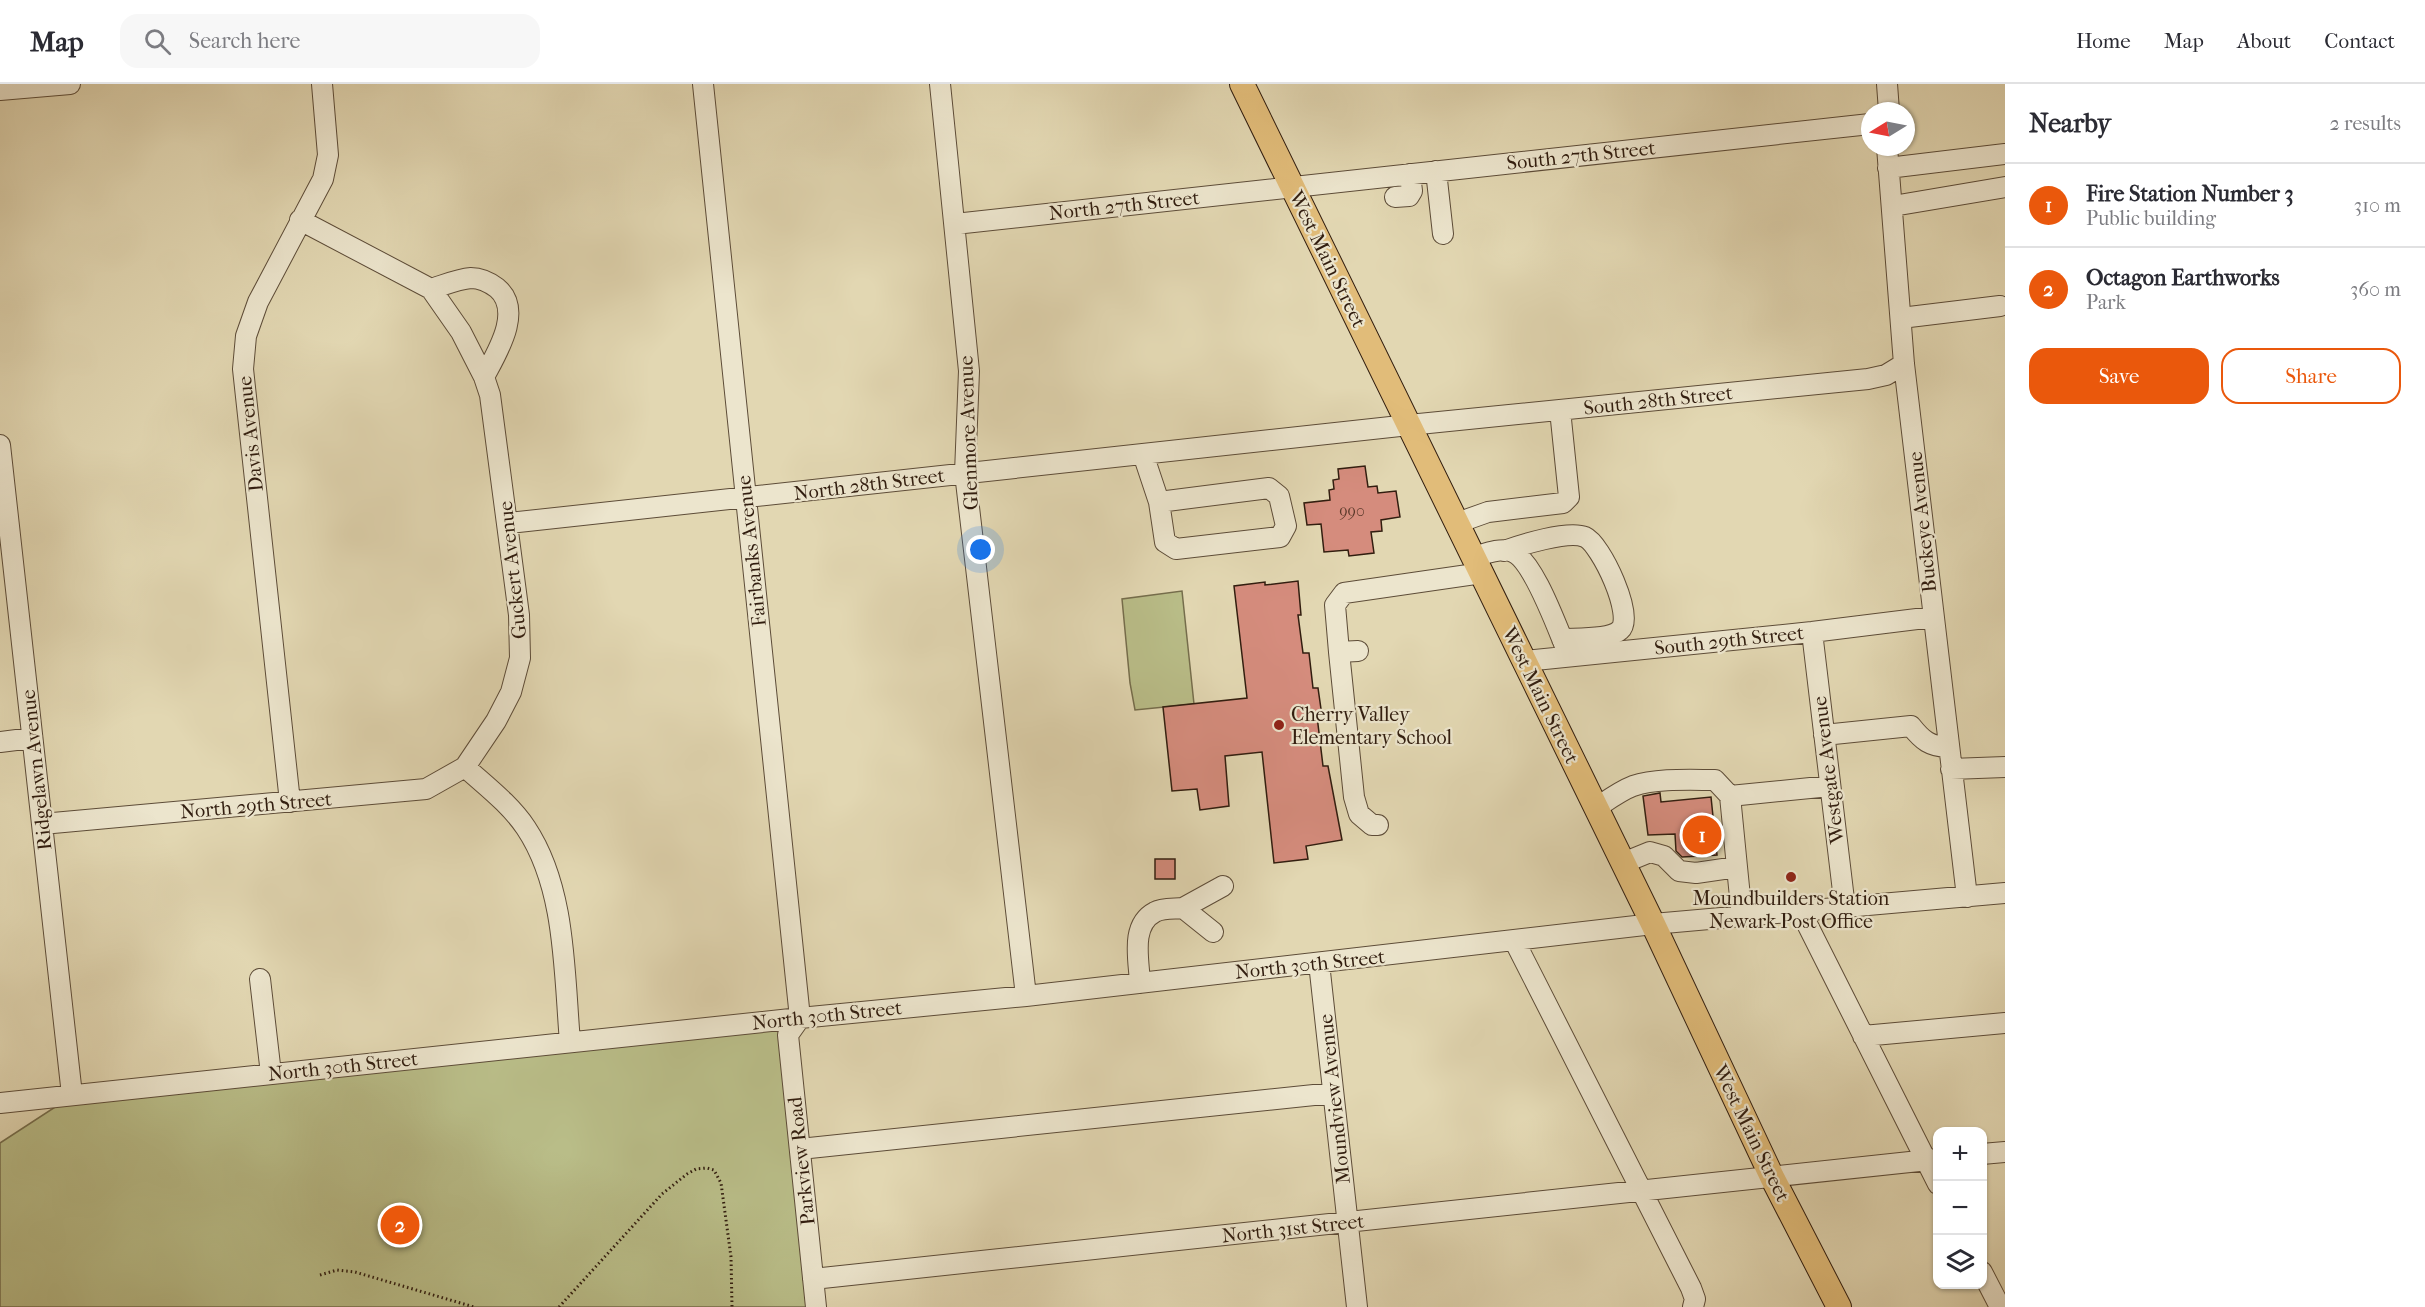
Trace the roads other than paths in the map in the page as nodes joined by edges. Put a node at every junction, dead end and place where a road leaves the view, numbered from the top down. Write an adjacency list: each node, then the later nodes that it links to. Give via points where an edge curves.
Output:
1 (3, 84): 8 (street)
2 (70, 84): 8 (street)
3 (322, 84): 20 (street, Davis Avenue, via 328,155 323,179)
4 (703, 84): 33 (street, Fairbanks Avenue)
5 (940, 84): 21 (street, Glenmore Avenue)
6 (1242, 84): 16 (main road, West Main Street)
7 (1887, 84): 9 (street)
8 (0, 90)
9 (1888, 102)
10 (1861, 125): 14 (street, South 27th Street)
11 (2005, 154): 13 (street)
12 (1887, 156): 13 (street, Buckeye Avenue)
13 (1888, 168): 19 (street, Buckeye Avenue)
14 (1436, 171): 15 (street, South 27th Street); 22 (street)
15 (1410, 174): 16 (street, South 27th Street); 18 (street, via 1409,196)
16 (1293, 187): 21 (street, North 27th Street); 29 (main road, West Main Street)
17 (2005, 188): 19 (street)
18 (1395, 197)
19 (1893, 206): 25 (street, Buckeye Avenue)
20 (300, 220): 23 (street, Guckert Avenue); 54 (street, Davis Avenue, via 258,302 246,336 243,369)
21 (955, 224): 32 (street, Glenmore Avenue, via 969,371)
22 (1443, 234)
23 (431, 289): 27 (street, Guckert Avenue, via 461,332); 27 (street, via 474,278 489,282 502,292 507,324)
24 (2000, 306): 25 (street)
25 (1901, 318): 26 (street, Buckeye Avenue)
26 (1904, 364): 28 (street, South 28th Street, via 1893,372 1868,379); 39 (street, Buckeye Avenue)
27 (484, 377): 36 (street, Guckert Avenue, via 490,395)
28 (1560, 410): 29 (street, South 28th Street); 35 (street, via 1569,497 1563,503 1488,512)
29 (1409, 425): 31 (street, North 28th Street); 35 (main road, West Main Street)
30 (0, 445): 46 (street, Ridgelawn Avenue)
31 (1143, 454): 32 (street, North 28th Street); 34 (street)
32 (966, 473): 33 (street, North 28th Street); 73 (street, Glenmore Avenue)
33 (746, 498): 36 (street, North 28th Street); 74 (street, Fairbanks Avenue)
34 (1159, 502): 34 (street, via 1269,488 1279,496 1286,526 1280,537 1176,549 1165,542)
35 (1457, 523): 38 (main road, West Main Street)
36 (508, 524): 49 (street, Guckert Avenue, via 520,658 511,692)
37 (1504, 551): 38 (street); 40 (street, via 1536,541 1586,537 1611,576 1624,611); 42 (street, via 1526,561)
38 (1478, 565): 44 (main road, West Main Street); 57 (street, via 1344,593 1335,604 1349,651 1354,797 1359,814 1372,825)
39 (1933, 617): 41 (street, South 29th Street); 48 (street, Buckeye Avenue)
40 (1624, 625): 42 (street, via 1613,634); 43 (street)
41 (1812, 632): 43 (street, South 29th Street); 45 (street, Westgate Avenue)
42 (1565, 647): 43 (street, South 29th Street); 44 (street, South 29th Street)
43 (1633, 650)
44 (1525, 661): 55 (main road, West Main Street)
45 (1824, 735): 48 (street, via 1911,726 1928,744); 52 (street, Westgate Avenue)
46 (32, 738): 47 (street); 56 (street, Ridgelawn Avenue)
47 (0, 742)
48 (1949, 747): 51 (street, Buckeye Avenue)
49 (465, 766): 54 (street, North 29th Street, via 426,789); 77 (street, via 510,807 540,851 558,907)
50 (2005, 767): 51 (street)
51 (1951, 769): 62 (street, Buckeye Avenue)
52 (1830, 786): 53 (street); 64 (street, Westgate Avenue)
53 (1730, 796): 55 (street, via 1715,780 1677,780 1635,785); 59 (street)
54 (291, 802): 56 (street, North 29th Street)
55 (1596, 808): 58 (main road, West Main Street)
56 (42, 824): 80 (street, Ridgelawn Avenue)
57 (1378, 825)
58 (1623, 863): 59 (street, via 1650,852 1664,856 1679,871 1696,873); 67 (main road, West Main Street)
59 (1737, 867): 66 (street)
60 (1223, 885): 63 (street)
61 (2005, 893): 62 (street, North 30th Street)
62 (1967, 897): 64 (street, North 30th Street)
63 (1183, 908): 68 (street); 72 (street, via 1156,911 1142,922 1138,940)
64 (1845, 908): 65 (street, North 30th Street)
65 (1801, 912): 66 (street, North 30th Street); 76 (street)
66 (1742, 917): 67 (street, North 30th Street)
67 (1653, 924): 69 (street, North 30th Street); 86 (main road, West Main Street)
68 (1213, 932)
69 (1514, 940): 70 (street, North 30th Street); 88 (street)
70 (1319, 963): 72 (street, North 30th Street); 79 (street, Moundview Avenue)
71 (260, 979): 78 (street)
72 (1140, 983): 73 (street, North 30th Street)
73 (1026, 996): 74 (street, North 30th Street)
74 (800, 1017): 77 (street, North 30th Street); 82 (street, Parkview Road, via 788,1035)
75 (2005, 1023): 76 (street)
76 (1863, 1036): 85 (street)
77 (570, 1042): 78 (street, North 30th Street)
78 (271, 1074): 80 (street, North 30th Street)
79 (1333, 1093): 82 (street); 89 (street, Moundview Avenue)
80 (72, 1095): 81 (street, North 30th Street)
81 (0, 1103)
82 (800, 1149): 90 (street, Parkview Road)
83 (2005, 1152): 84 (street)
84 (1987, 1154)
85 (1932, 1160): 86 (street, North 31st Street); 87 (street)
86 (1772, 1177): 88 (street, North 31st Street); 95 (main road, West Main Street)
87 (1937, 1181)
88 (1643, 1191): 89 (street, North 31st Street); 94 (street, via 1691,1288)
89 (1348, 1222): 90 (street, North 31st Street); 93 (street, Moundview Avenue)
90 (813, 1279): 92 (street, Parkview Road)
91 (1992, 1280): 96 (street)
92 (816, 1307)
93 (1357, 1307)
94 (1693, 1307)
95 (1839, 1307)
96 (2000, 1307)

